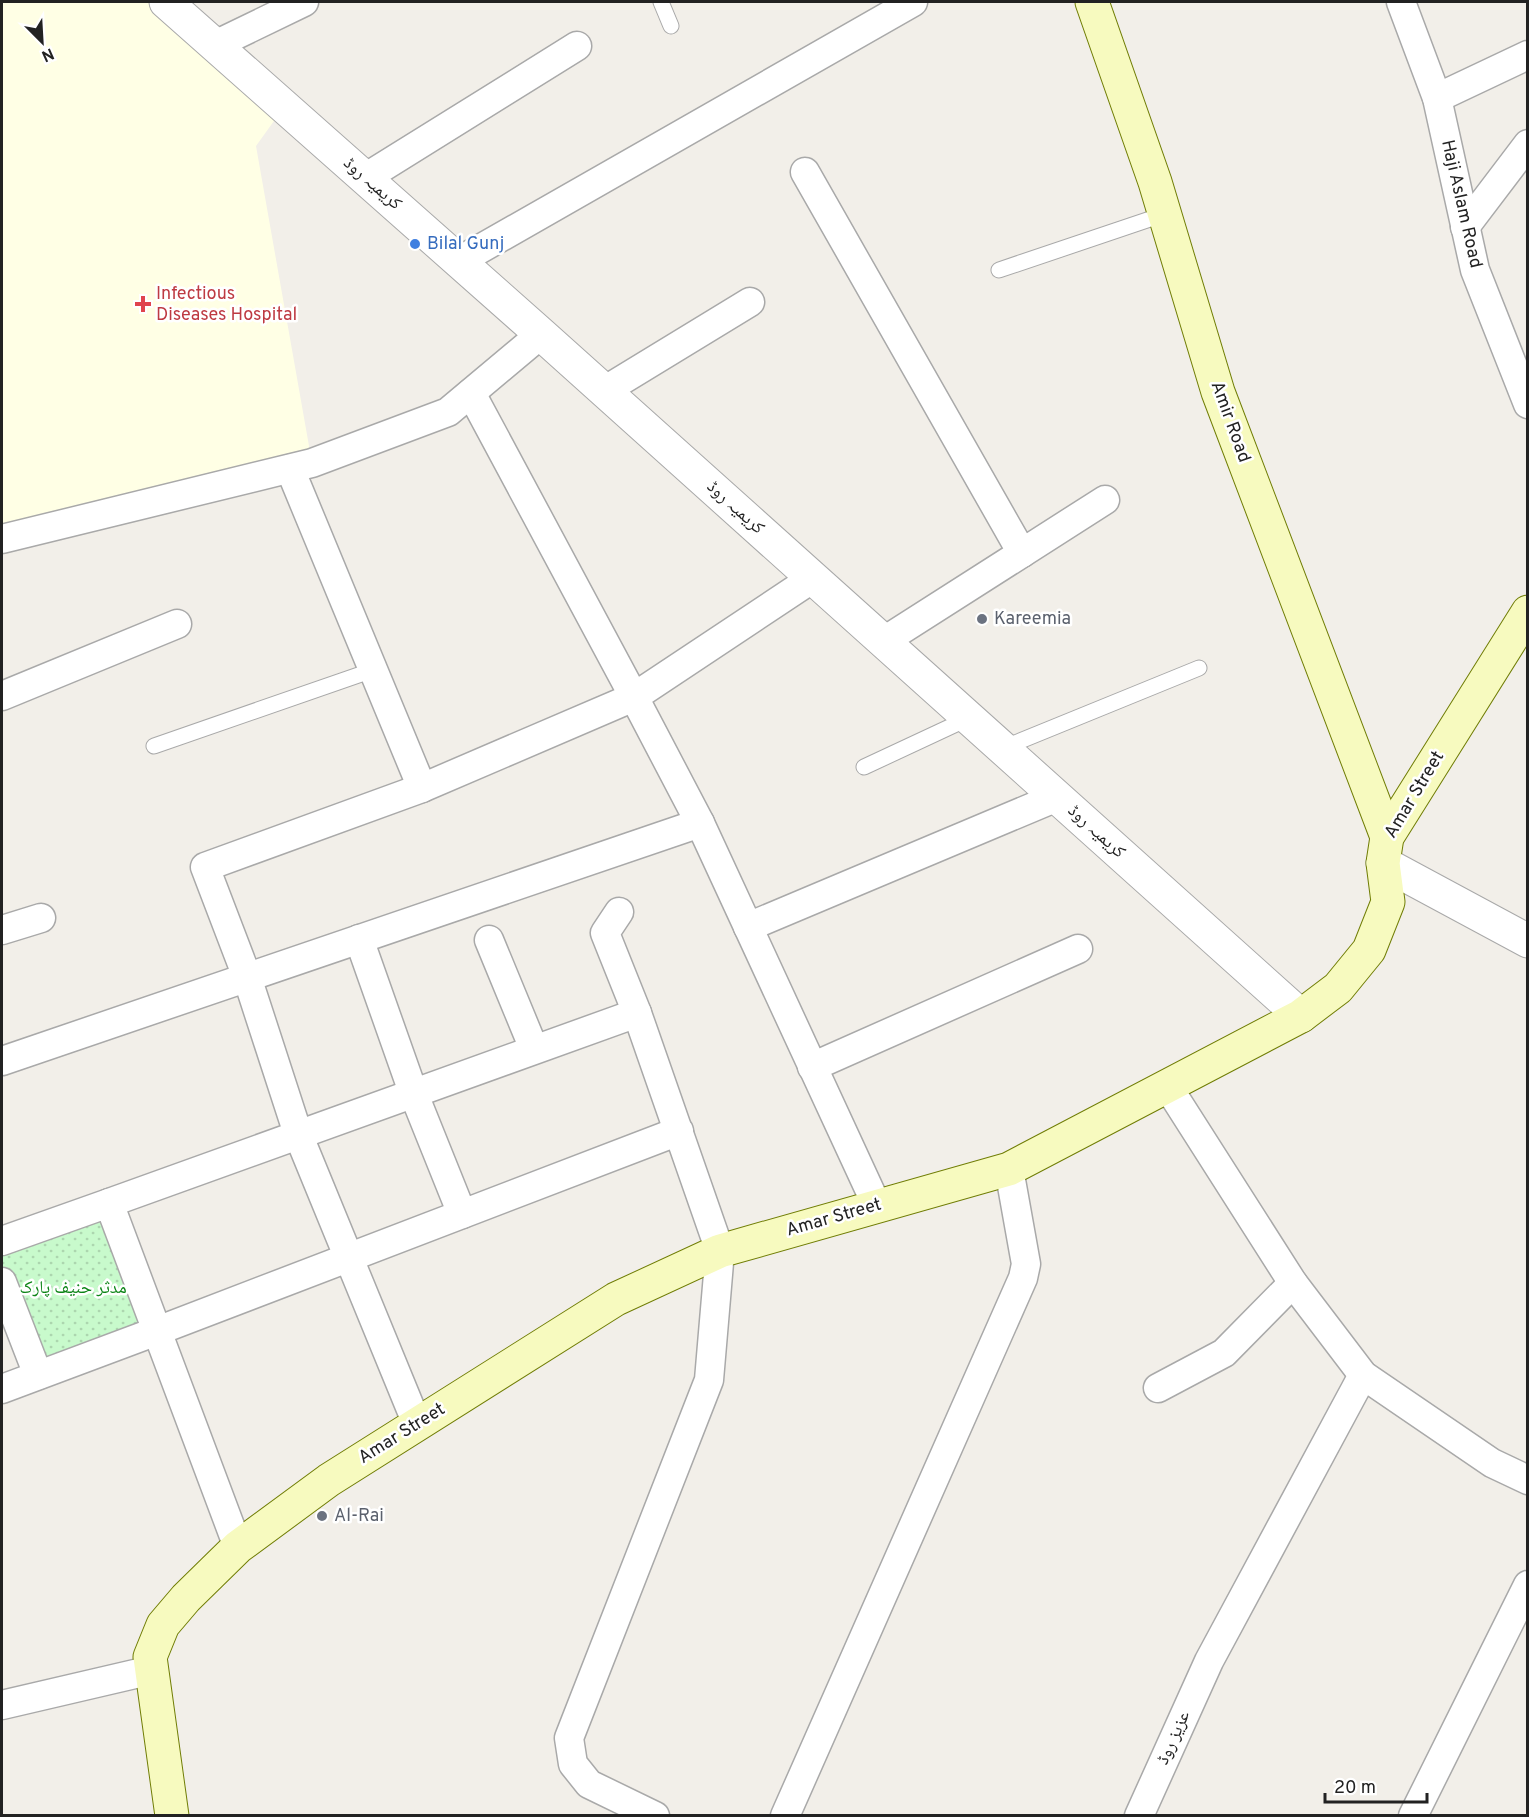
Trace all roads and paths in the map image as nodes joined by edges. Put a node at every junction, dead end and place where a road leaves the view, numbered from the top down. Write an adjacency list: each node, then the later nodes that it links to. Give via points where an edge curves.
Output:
1 (166, 2): 8 (street, کریمیہ روڈ)
2 (304, 2): 8 (street)
3 (662, 2): 7 (lane)
4 (913, 2): 17 (street)
5 (1092, 2): 15 (main road, Amir Road)
6 (1401, 2): 11 (street, Haji Aslam Road)
7 (671, 26)
8 (215, 45): 14 (street, کریمیہ روڈ)
9 (577, 46): 14 (street)
10 (1527, 55): 11 (street)
11 (1437, 98): 16 (street, Haji Aslam Road)
12 (1527, 144): 16 (street)
13 (805, 172): 27 (street)
14 (365, 178): 17 (street, کریمیہ روڈ)
15 (1165, 214): 18 (lane); 43 (main road, Amir Road, via 1218,392)
16 (1465, 227): 23 (street, Haji Aslam Road, via 1475,270)
17 (459, 261): 20 (street, کریمیہ روڈ)
18 (999, 270)
19 (750, 302): 21 (street)
20 (541, 334): 21 (street, کریمیہ روڈ); 22 (street)
21 (604, 391): 28 (street, کریمیہ روڈ)
22 (471, 393): 24 (street, via 448,412); 35 (street)
23 (1527, 404)
24 (290, 469): 26 (street); 33 (street)
25 (1105, 500): 27 (street)
26 (2, 539)
27 (1022, 553): 31 (street)
28 (813, 578): 31 (street, کریمیہ روڈ); 35 (street)
29 (1527, 612): 43 (main road, Amar Street)
30 (177, 624): 34 (street)
31 (884, 641): 36 (street, کریمیہ روڈ)
32 (1199, 668): 38 (lane)
33 (373, 670): 37 (lane); 40 (street)
34 (2, 696)
35 (634, 697): 40 (street); 42 (street)
36 (969, 718): 38 (street, کریمیہ روڈ); 39 (lane)
37 (154, 746)
38 (1003, 748): 41 (street, کریمیہ روڈ)
39 (864, 767)
40 (422, 788): 52 (street, via 205,867)
41 (1057, 797): 46 (street); 54 (street, کریمیہ روڈ)
42 (700, 823): 46 (street); 48 (street)
43 (1385, 850): 50 (street); 54 (main road, Amar Street, via 1388,902 1368,950 1338,988)
44 (619, 912): 53 (street, via 605,933)
45 (41, 918): 47 (street)
46 (748, 927): 57 (street)
47 (2, 930)
48 (359, 939): 52 (street); 59 (street)
49 (489, 940): 55 (street)
50 (1527, 941)
51 (1078, 949): 57 (street)
52 (247, 977): 56 (street); 61 (street)
53 (637, 1013): 55 (street); 60 (street)
54 (1302, 1016): 58 (main road, Amar Street)
55 (534, 1049): 59 (street)
56 (2, 1061)
57 (812, 1067): 64 (street)
58 (1168, 1087): 62 (main road, Amar Street); 70 (street)
59 (413, 1092): 61 (street); 65 (street)
60 (679, 1131): 65 (street); 67 (street)
61 (298, 1134): 63 (street); 68 (street)
62 (1009, 1169): 64 (main road, Amar Street); 84 (street, via 1026,1264 1023,1278)
63 (109, 1203): 66 (street); 71 (street)
64 (877, 1206): 67 (main road, Amar Street)
65 (462, 1214): 68 (street)
66 (2, 1241)
67 (720, 1251): 76 (main road, Amar Street, via 616,1299); 83 (street, via 709,1380 569,1737 573,1764 589,1784)
68 (349, 1257): 71 (street); 76 (street)
69 (2, 1282): 72 (street)
70 (1293, 1284): 73 (street); 74 (street, via 1224,1353)
71 (157, 1331): 72 (street); 78 (street)
72 (38, 1375): 75 (street)
73 (1363, 1375): 77 (street, via 1492,1463); 85 (street, عزیز روڈ, via 1209,1661)
74 (1158, 1388)
75 (2, 1389)
76 (417, 1424): 78 (main road, Amar Street, via 329,1480)
77 (1527, 1480)
78 (238, 1547): 80 (main road, Amar Street, via 163,1625 150,1657)
79 (1527, 1585): 86 (street)
80 (152, 1670): 81 (street); 82 (main road, Amar Street)
81 (2, 1705)
82 (172, 1815)
83 (655, 1815)
84 (786, 1815)
85 (1139, 1815)
86 (1413, 1815)

